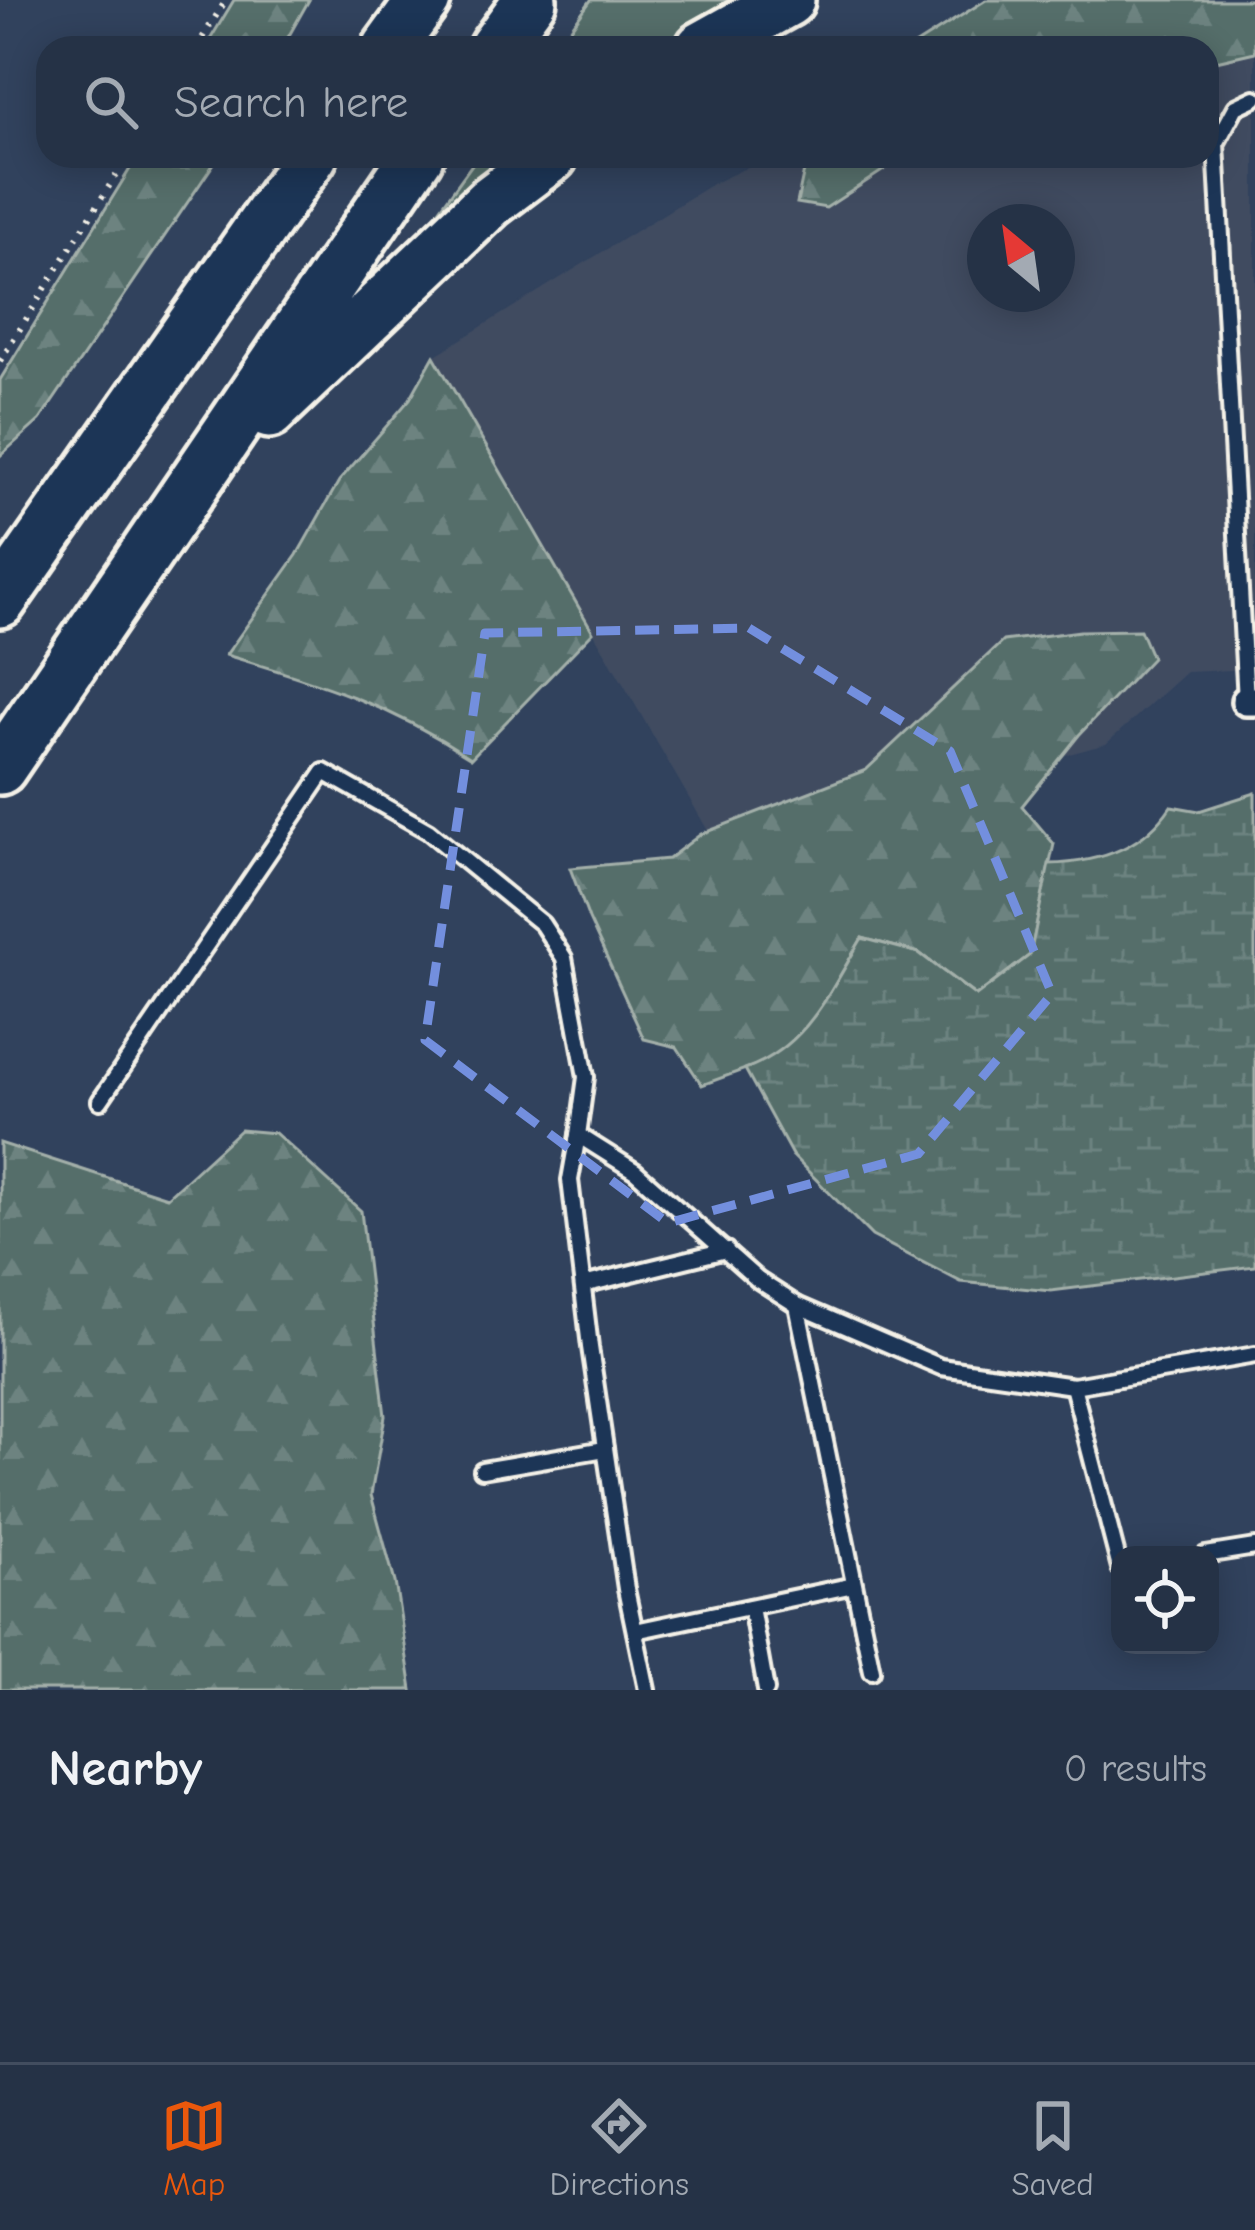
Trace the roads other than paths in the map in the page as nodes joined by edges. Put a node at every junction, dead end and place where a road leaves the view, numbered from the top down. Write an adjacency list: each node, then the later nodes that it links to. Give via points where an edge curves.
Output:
1 (398, 0): 5 (highway)
2 (424, 0): 6 (highway)
3 (530, 0): 7 (highway)
4 (788, 0): 8 (highway)
5 (379, 36)
6 (398, 36)
7 (504, 36)
8 (724, 36)
9 (1255, 98): 10 (lane, via 1236,106)
10 (1219, 137)
11 (302, 168): 17 (highway)
12 (409, 168): 15 (highway)
13 (535, 168): 15 (highway)
14 (1218, 168): 16 (lane)
15 (194, 483): 19 (highway)
16 (1247, 587): 18 (lane)
17 (0, 601)
18 (1250, 701)
19 (0, 768)
20 (100, 1101): 21 (lane, via 324,772 428,831 542,924 564,958 586,1077)
21 (578, 1135): 22 (lane, via 634,1171); 23 (lane, via 570,1180)
22 (725, 1250): 23 (lane); 24 (lane)
23 (583, 1285): 27 (lane)
24 (796, 1305): 26 (lane, via 941,1367); 32 (lane)
25 (1255, 1354): 26 (lane)
26 (1073, 1386): 29 (lane)
27 (605, 1449): 28 (lane); 34 (lane)
28 (482, 1470)
29 (1114, 1546)
30 (1255, 1547): 31 (lane)
31 (1219, 1553)
32 (854, 1585): 33 (lane); 35 (lane)
33 (751, 1607): 34 (lane); 37 (lane)
34 (634, 1631): 36 (lane)
35 (872, 1671)
36 (646, 1690)
37 (766, 1690)

